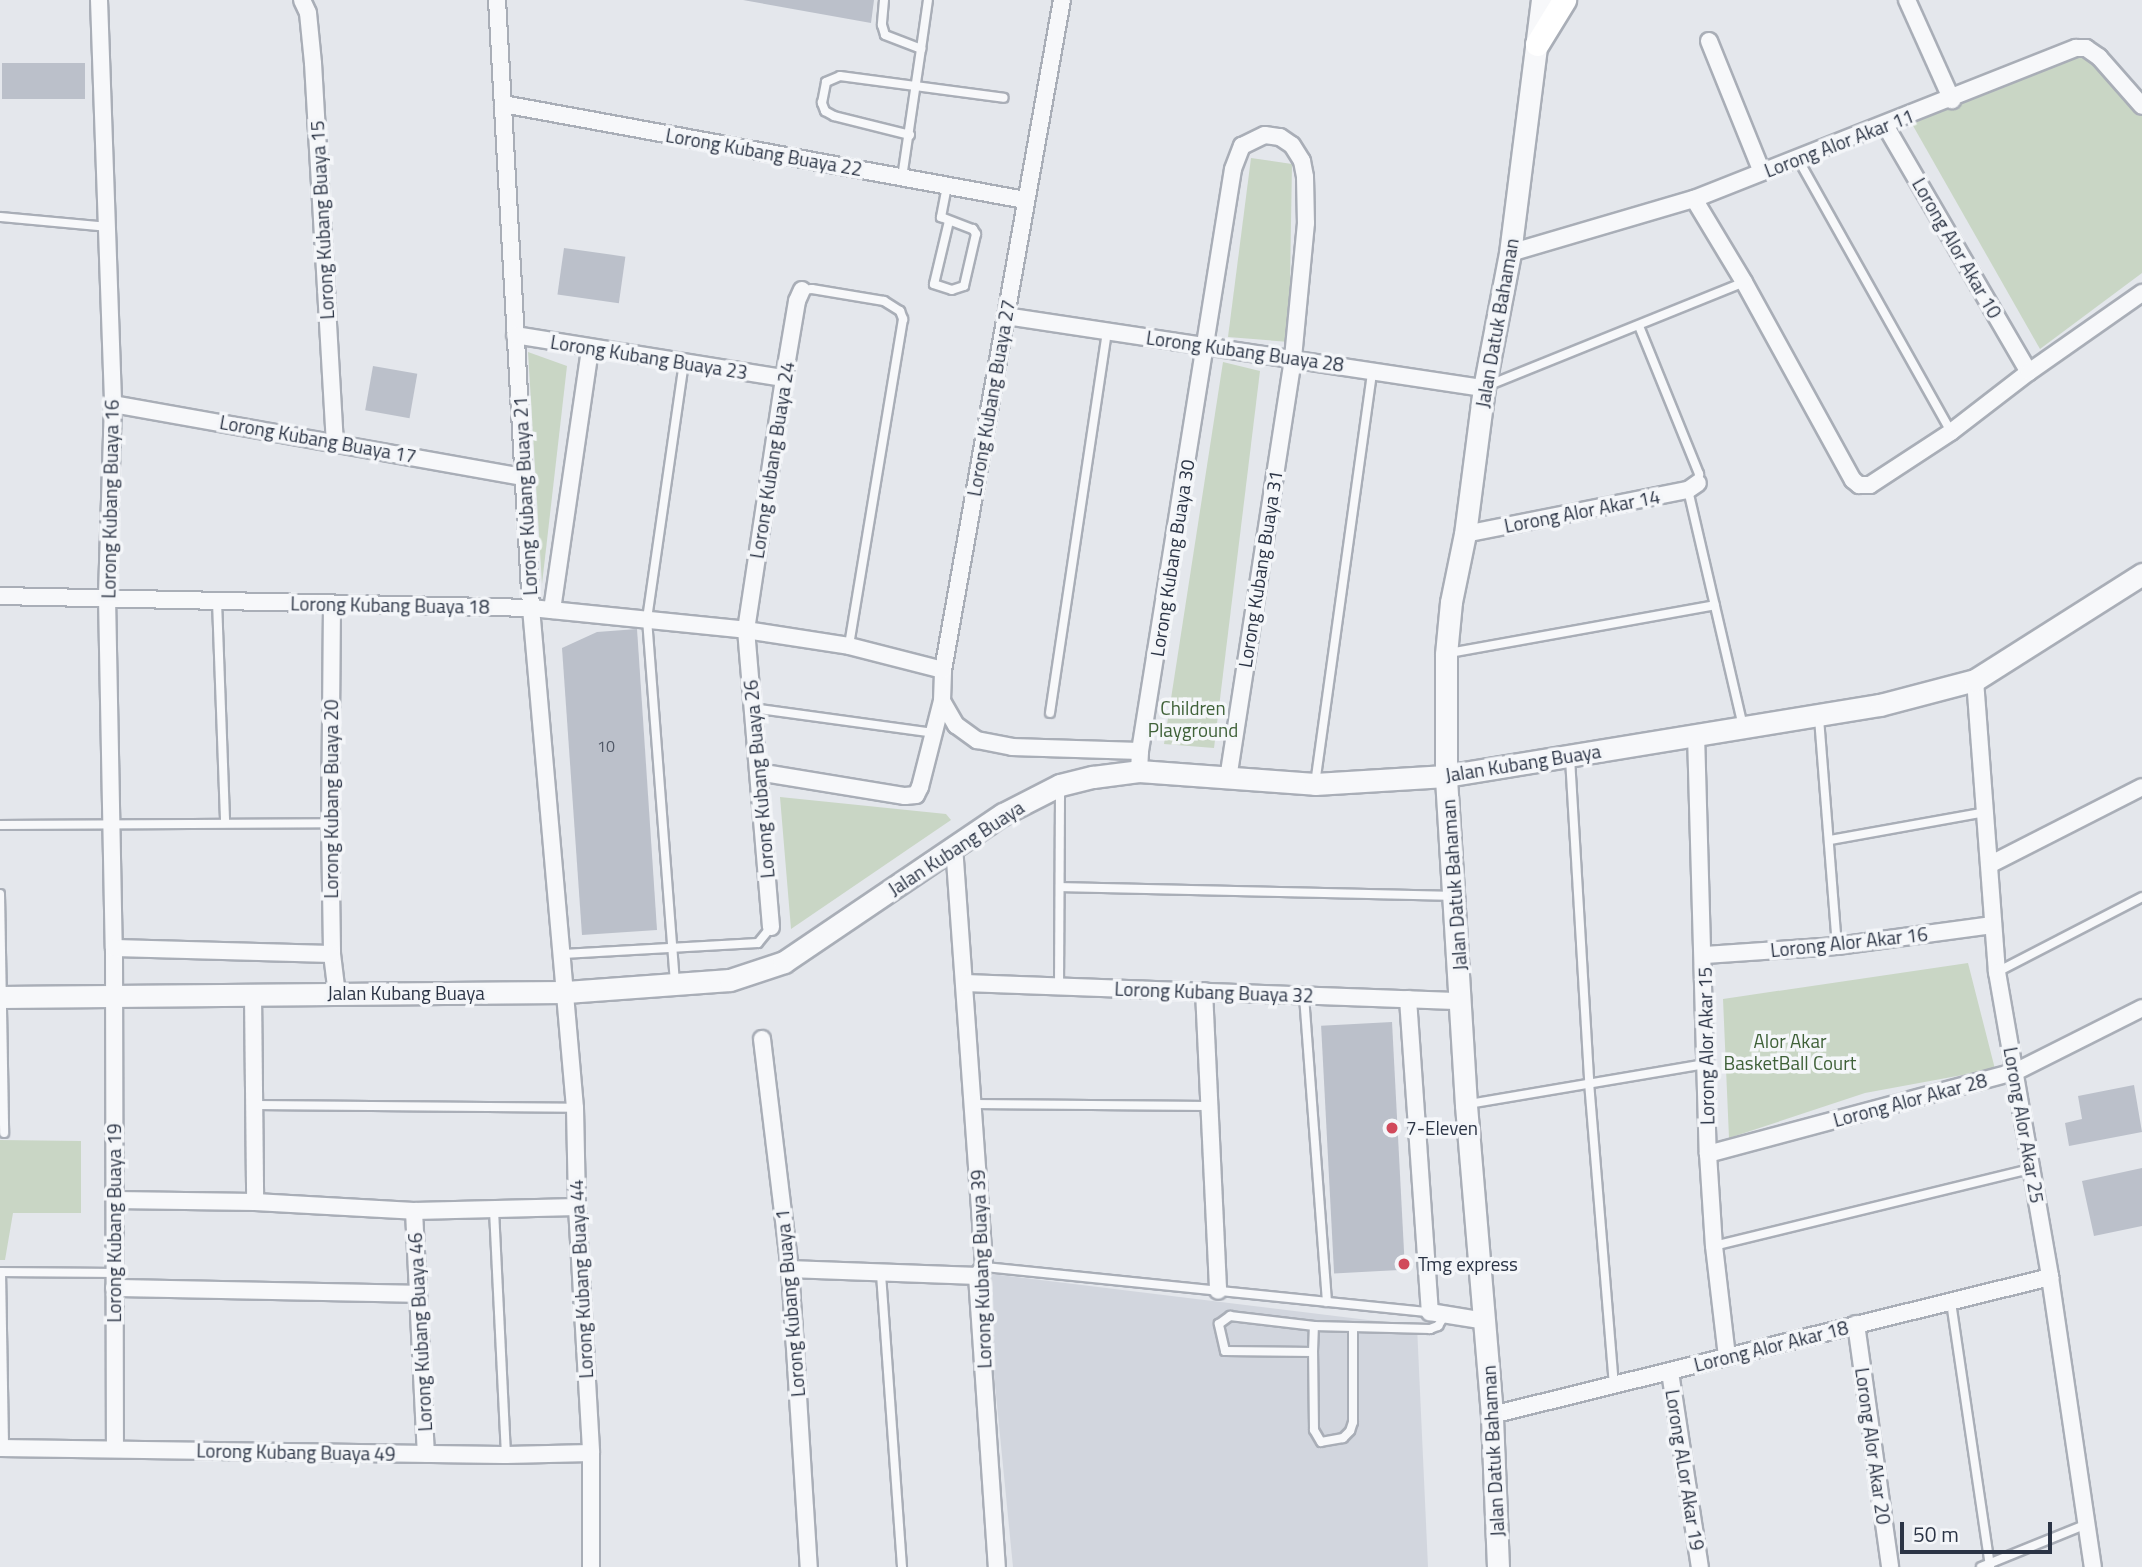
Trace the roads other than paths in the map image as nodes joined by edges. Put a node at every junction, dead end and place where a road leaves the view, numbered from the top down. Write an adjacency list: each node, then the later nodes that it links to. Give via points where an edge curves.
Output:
1 (99, 0): 28 (street, Lorong Kubang Buaya 16)
2 (302, 0): 47 (street, Lorong Kubang Buaya 15, via 308,13 313,63)
3 (496, 0): 16 (street, Lorong Kubang Buaya 21)
4 (884, 0): 12 (lane, via 885,35)
5 (928, 0): 12 (lane)
6 (1062, 0): 25 (street, Lorong Kubang Buaya 27)
7 (1542, 0): 11 (street, Jalan Datuk Bahaman)
8 (1564, 0): 11 (main road)
9 (1908, 0): 15 (street)
10 (1709, 41): 21 (street)
11 (1537, 44): 29 (street, Jalan Datuk Bahaman)
12 (921, 49): 13 (lane)
13 (918, 86): 14 (lane); 19 (lane); 19 (lane, via 840,76 826,82 822,103 825,111 835,116)
14 (1004, 98)
15 (1952, 100): 17 (street, Lorong Alor Akar 11, via 2076,48 2086,48); 18 (street, Lorong Alor Akar 11)
16 (503, 104): 22 (street, Lorong Kubang Buaya 22); 36 (street, Lorong Kubang Buaya 21)
17 (2142, 106)
18 (1885, 125): 20 (street, Lorong Alor Akar 11); 42 (street, Lorong Alor Akar 10)
19 (909, 135): 22 (lane)
20 (1798, 159): 21 (street, Lorong Alor Akar 11); 46 (lane)
21 (1762, 172): 24 (street, Lorong Alor Akar 11)
22 (902, 177): 23 (street, Lorong Kubang Buaya 22)
23 (947, 186): 25 (street, Lorong Kubang Buaya 22); 27 (lane, via 941,213)
24 (1694, 199): 29 (street, Lorong Alor Akar 11); 30 (street)
25 (1025, 200): 33 (street, Lorong Kubang Buaya 27)
26 (0, 217): 28 (lane)
27 (949, 221): 27 (lane, via 934,284 953,290 964,286 976,234)
28 (108, 227): 45 (street, Lorong Kubang Buaya 16)
29 (1510, 253): 44 (street, Jalan Datuk Bahaman)
30 (1744, 282): 34 (lane); 46 (street, via 1853,480 1870,485)
31 (802, 290): 43 (street, Lorong Kubang Buaya 24); 61 (lane, via 884,301 904,319)
32 (2142, 293): 42 (street)
33 (1006, 316): 35 (street, Lorong Kubang Buaya 28); 63 (street, Lorong Kubang Buaya 27)
34 (1639, 326): 44 (lane); 49 (lane, via 1699,474)
35 (1107, 332): 37 (street, Lorong Kubang Buaya 28); 67 (lane)
36 (515, 335): 38 (street, Lorong Kubang Buaya 23); 48 (street, Lorong Kubang Buaya 21)
37 (1207, 345): 39 (street, Lorong Kubang Buaya 28); 39 (street, Lorong Kubang Buaya 30, via 1233,169 1242,146 1265,135 1280,137 1302,160 1305,177 1306,223); 73 (street, Lorong Kubang Buaya 30)
38 (590, 348): 40 (street, Lorong Kubang Buaya 23); 58 (street)
39 (1293, 359): 41 (street, Lorong Kubang Buaya 28); 76 (street, Lorong Kubang Buaya 31)
40 (685, 361): 43 (street, Lorong Kubang Buaya 23); 59 (lane)
41 (1373, 369): 44 (street, Lorong Kubang Buaya 28); 77 (lane)
42 (2029, 372): 46 (street)
43 (784, 378): 60 (street, Lorong Kubang Buaya 24)
44 (1484, 387): 50 (street, Jalan Datuk Bahaman)
45 (113, 404): 47 (street, Lorong Kubang Buaya 17); 53 (street, Lorong Kubang Buaya 16)
46 (1951, 432)
47 (335, 441): 48 (street, Lorong Kubang Buaya 17)
48 (523, 477): 57 (street, Lorong Kubang Buaya 21)
49 (1693, 486): 50 (street, Lorong Alor Akar 14); 56 (lane)
50 (1465, 534): 62 (street, Jalan Datuk Bahaman)
51 (2142, 574): 64 (street, Jalan Kubang Buaya)
52 (0, 596): 53 (street, Lorong Kubang Buaya 18)
53 (107, 597): 54 (street, Lorong Kubang Buaya 18); 84 (street, Lorong Kubang Buaya 16)
54 (217, 601): 55 (street, Lorong Kubang Buaya 18); 81 (lane)
55 (332, 605): 57 (street, Lorong Kubang Buaya 18); 82 (street, Lorong Kubang Buaya 20)
56 (1715, 605): 62 (lane); 69 (lane)
57 (531, 608): 58 (street, Lorong Kubang Buaya 18); 98 (street, Lorong Kubang Buaya 21)
58 (552, 610): 59 (street, Lorong Kubang Buaya 18)
59 (648, 619): 60 (street, Lorong Kubang Buaya 18); 96 (lane)
60 (746, 630): 61 (street, Lorong Kubang Buaya 18); 66 (street, Lorong Kubang Buaya 26)
61 (849, 646): 63 (street, Lorong Kubang Buaya 18)
62 (1446, 654): 75 (street, Jalan Datuk Bahaman)
63 (943, 670): 65 (street, Lorong Kubang Buaya 27)
64 (1975, 680): 68 (street, Jalan Kubang Buaya); 80 (street, Lorong Alor Akar 25)
65 (942, 701): 70 (street, Lorong Kubang Buaya 27); 73 (street, via 956,725 977,740)
66 (752, 708): 70 (lane); 74 (street, Lorong Kubang Buaya 26)
67 (1050, 713)
68 (1819, 715): 69 (street, Jalan Kubang Buaya); 85 (lane)
69 (1743, 726): 71 (street, Jalan Kubang Buaya)
70 (935, 733): 74 (street, Lorong Kubang Buaya 27, via 916,795)
71 (1696, 734): 72 (street, Jalan Kubang Buaya); 99 (street, Lorong Alor Akar 15)
72 (1570, 758): 75 (street, Jalan Kubang Buaya); 117 (lane)
73 (1139, 761): 76 (street, Jalan Kubang Buaya); 78 (street, Jalan Kubang Buaya)
74 (758, 772): 93 (street, Lorong Kubang Buaya 26)
75 (1446, 776): 77 (street, Jalan Kubang Buaya); 90 (street, Jalan Datuk Bahaman)
76 (1228, 780): 77 (street, Jalan Kubang Buaya)
77 (1315, 784)
78 (1060, 785): 86 (street, Jalan Kubang Buaya); 88 (lane)
79 (2142, 787): 87 (street)
80 (1987, 811): 85 (lane); 87 (street, Lorong Alor Akar 25)
81 (225, 823): 82 (lane); 84 (lane)
82 (330, 823): 97 (street, Lorong Kubang Buaya 20)
83 (0, 825): 84 (lane)
84 (112, 826): 95 (street, Lorong Kubang Buaya 16)
85 (1830, 840): 94 (lane)
86 (954, 846): 101 (street, Lorong Kubang Buaya 39); 102 (street, Jalan Kubang Buaya, via 784,962 730,980)
87 (1991, 864): 92 (street, Lorong Alor Akar 25)
88 (1061, 887): 90 (lane); 103 (lane)
89 (0, 894): 109 (lane)
90 (1455, 896): 112 (street, Jalan Datuk Bahaman)
91 (2142, 897): 100 (lane)
92 (1993, 925): 94 (street, Lorong Alor Akar 16); 100 (street, Lorong Alor Akar 25)
93 (771, 928): 96 (lane, via 758,943)
94 (1838, 946): 99 (street, Lorong Alor Akar 16)
95 (114, 948): 97 (street); 110 (street, Lorong Kubang Buaya 16)
96 (674, 948): 98 (lane); 102 (lane)
97 (332, 954): 106 (street, Lorong Kubang Buaya 20)
98 (563, 954): 104 (street, Lorong Kubang Buaya 21)
99 (1704, 955): 115 (street, Lorong Alor Akar 15)
100 (1997, 972): 116 (street, Lorong Alor Akar 25)
101 (966, 983): 103 (street, Lorong Kubang Buaya 32); 118 (street, Lorong Kubang Buaya 39)
102 (676, 986): 104 (street, Jalan Kubang Buaya)
103 (1059, 986): 105 (street, Lorong Kubang Buaya 32)
104 (566, 992): 106 (street, Jalan Kubang Buaya); 122 (street, Lorong Kubang Buaya 44)
105 (1204, 992): 108 (street, Lorong Kubang Buaya 32); 121 (street)
106 (337, 993): 107 (street, Jalan Kubang Buaya)
107 (253, 994): 110 (street, Jalan Kubang Buaya); 119 (street)
108 (1304, 996): 111 (street, Lorong Kubang Buaya 32); 140 (lane)
109 (1, 997): 110 (street, Jalan Kubang Buaya); 123 (lane)
110 (113, 998): 126 (street, Lorong Kubang Buaya 19)
111 (1408, 999): 112 (street, Lorong Kubang Buaya 32); 142 (street)
112 (1461, 1001): 120 (street, Jalan Datuk Bahaman)
113 (2142, 1008): 116 (street, Lorong Alor Akar 28)
114 (762, 1040): 132 (street, Lorong Kubang Buaya 1)
115 (1706, 1064): 117 (lane); 124 (street, Lorong Alor Akar 15)
116 (2015, 1072): 124 (street, Lorong Alor Akar 28); 125 (street, Lorong Alor Akar 25)
117 (1589, 1082): 120 (lane); 150 (lane)
118 (973, 1104): 121 (lane); 134 (street, Lorong Kubang Buaya 39)
119 (255, 1105): 122 (lane); 127 (street)
120 (1466, 1105): 143 (street, Jalan Datuk Bahaman)
121 (1209, 1106): 138 (street)
122 (575, 1108): 128 (street, Lorong Kubang Buaya 44)
123 (4, 1133)
124 (1708, 1154): 131 (street, Lorong Alor Akar 15)
125 (2031, 1169): 131 (lane); 136 (street, Lorong Alor Akar 25)
126 (115, 1200): 127 (street); 137 (street, Lorong Kubang Buaya 19)
127 (255, 1202): 129 (street)
128 (577, 1207): 130 (street); 154 (street, Lorong Kubang Buaya 44)
129 (414, 1210): 130 (street); 139 (street, Lorong Kubang Buaya 46)
130 (494, 1210): 156 (lane)
131 (1714, 1246): 148 (street, Lorong Alor Akar 15)
132 (790, 1269): 135 (street); 160 (street, Lorong Kubang Buaya 1)
133 (0, 1272): 137 (lane); 152 (lane)
134 (981, 1272): 135 (street); 138 (lane); 162 (street, Lorong Kubang Buaya 39)
135 (881, 1274): 161 (lane)
136 (2050, 1277): 141 (street, Lorong Alor Akar 18); 157 (street, Lorong Alor Akar 25)
137 (114, 1280): 139 (street); 153 (street, Lorong Kubang Buaya 19)
138 (1218, 1291): 140 (lane)
139 (418, 1294): 155 (street, Lorong Kubang Buaya 46)
140 (1327, 1302): 142 (lane)
141 (1951, 1302): 144 (street, Lorong Alor Akar 18); 158 (lane)
142 (1438, 1313): 143 (street); 146 (lane, via 1437,1326 1430,1329)
143 (1486, 1321): 151 (street, Jalan Datuk Bahaman)
144 (1856, 1324): 148 (street, Lorong Alor Akar 18); 165 (street, Lorong Alor Akar 20)
145 (1314, 1326): 146 (lane); 147 (lane); 147 (lane, via 1230,1316 1219,1324 1225,1350)
146 (1353, 1329): 147 (lane, via 1353,1422 1343,1438 1321,1442 1316,1438)
147 (1313, 1352)
148 (1727, 1357): 149 (street, Lorong Alor Akar 18)
149 (1670, 1372): 150 (street, Lorong Alor Akar 18); 164 (street, Lorong ALor Akar 19)
150 (1614, 1385): 151 (street, Lorong Alor Akar 18)
151 (1492, 1415): 163 (street, Jalan Datuk Bahaman)
152 (2, 1448): 153 (street, Lorong Kubang Buaya 49)
153 (115, 1448): 155 (street, Lorong Kubang Buaya 49)
154 (591, 1453): 156 (street, Lorong Kubang Buaya 49); 159 (street, Lorong Kubang Buaya 44)
155 (426, 1454): 156 (street, Lorong Kubang Buaya 49)
156 (506, 1455)
157 (2087, 1524): 158 (lane); 166 (street, Lorong Alor Akar 25)
158 (1987, 1566)
159 (591, 1567)
160 (809, 1567)
161 (902, 1567)
162 (998, 1567)
163 (1498, 1567)
164 (1700, 1567)
165 (1890, 1567)
166 (2093, 1567)

